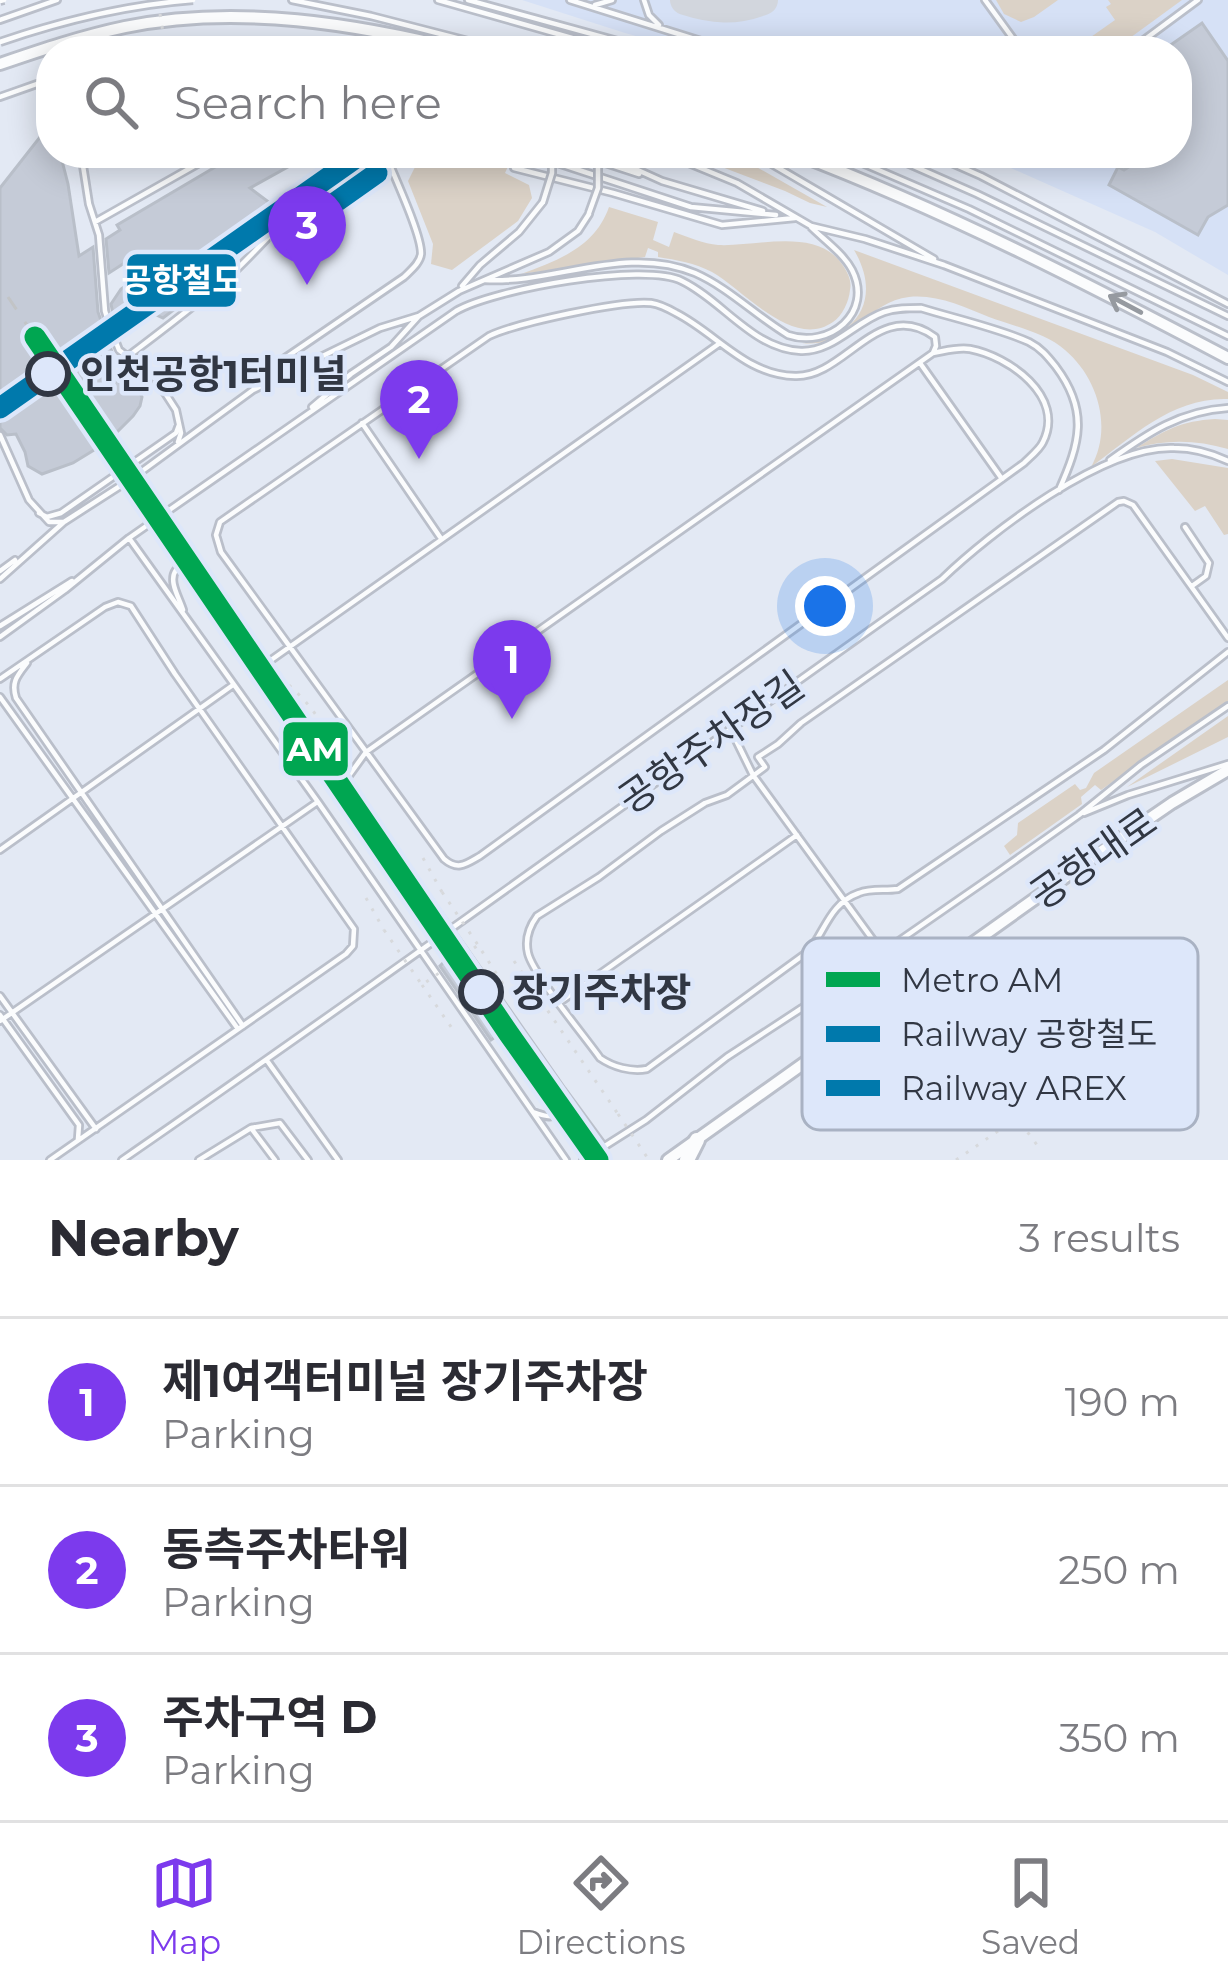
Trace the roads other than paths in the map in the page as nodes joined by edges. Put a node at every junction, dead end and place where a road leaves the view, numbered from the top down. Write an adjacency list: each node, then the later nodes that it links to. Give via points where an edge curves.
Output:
1 (58, 0): 12 (lane)
2 (193, 0): 24 (lane, bridge, via 64,20)
3 (292, 0): 18 (lane)
4 (467, 0): 20 (lane)
5 (570, 0): 11 (lane)
6 (612, 0): 11 (lane)
7 (644, 0): 14 (lane)
8 (986, 0): 22 (lane)
9 (1198, 0): 23 (lane)
10 (442, 1): 19 (lane)
11 (586, 4): 14 (lane)
12 (0, 20)
13 (371, 28): 15 (street, via 189,20); 16 (lane); 17 (street)
14 (663, 28): 21 (lane)
15 (86, 36)
16 (392, 36)
17 (404, 36)
18 (449, 36)
19 (565, 36)
20 (599, 36)
21 (687, 36)
22 (1011, 36)
23 (1149, 36)
24 (0, 42)
25 (36, 51): 26 (street)
26 (0, 64)
27 (36, 84): 28 (lane)
28 (0, 97)
29 (83, 168): 48 (lane)
30 (190, 168): 48 (lane)
31 (351, 168): 59 (lane)
32 (391, 168): 63 (lane, via 418,239 416,265 266,371)
33 (514, 168): 47 (lane, via 722,225)
34 (552, 168): 52 (lane, bridge, via 543,202)
35 (573, 168): 46 (lane, via 691,207)
36 (599, 168): 51 (lane, bridge, via 578,231)
37 (622, 168): 45 (lane)
38 (633, 168): 45 (lane)
39 (700, 168): 47 (lane)
40 (779, 168): 50 (lane)
41 (834, 168): 60 (street, one-way to 41, via 996,239)
42 (876, 168): 56 (lane)
43 (917, 168): 55 (lane)
44 (963, 168): 53 (lane)
45 (662, 181): 46 (lane)
46 (776, 215): 47 (lane)
47 (795, 218): 49 (lane)
48 (95, 221): 59 (lane, via 106,311)
49 (811, 226): 50 (lane); 51 (lane, via 849,265 856,287 845,322 818,339 788,335 711,281 666,264)
50 (944, 265): 62 (lane)
51 (484, 280): 52 (lane)
52 (459, 291): 54 (lane)
53 (1228, 304)
54 (419, 316): 63 (lane); 67 (lane)
55 (1228, 316)
56 (1228, 336)
57 (720, 343): 58 (lane, via 757,369 782,375 804,376 892,327 925,330 934,337); 65 (lane, via 653,303 507,328); 81 (lane)
58 (932, 353): 61 (lane); 74 (lane, via 981,352 1012,366 1042,399 1044,441)
59 (127, 357): 66 (lane, via 156,379)
60 (1228, 358)
61 (920, 362): 74 (lane); 100 (lane)
62 (1228, 382)
63 (253, 391): 70 (lane)
64 (1228, 408): 73 (lane, via 1172,420)
65 (362, 423): 81 (lane); 90 (lane, via 220,522 221,552)
66 (179, 425): 70 (lane); 76 (lane, via 61,513)
67 (290, 426): 75 (lane, via 470,303 638,272 682,281 778,347 814,351 903,308 1029,343 1046,354 1076,400 1078,435); 77 (lane)
68 (0, 435): 69 (lane)
69 (5, 442): 71 (lane); 76 (lane)
70 (177, 446): 78 (lane)
71 (0, 452)
72 (1228, 461): 73 (lane, 공항주차장길, via 1171,447)
73 (1102, 466): 75 (lane, 공항주차장길)
74 (1002, 479): 100 (lane, via 459,867 444,859)
75 (1059, 490): 99 (lane, 공항주차장길)
76 (39, 513): 78 (lane)
77 (164, 514): 80 (lane); 85 (lane)
78 (64, 522): 82 (lane)
79 (1185, 527): 84 (lane, via 1209,563 1207,576)
80 (129, 538): 83 (lane); 86 (lane)
81 (442, 539): 90 (lane)
82 (0, 575)
83 (80, 577): 87 (lane); 88 (lane)
84 (1192, 586): 89 (lane); 102 (lane, via 1133,505 1118,502 801,723 758,757 765,766)
85 (215, 594): 86 (lane, via 176,570); 93 (lane)
86 (184, 614): 95 (lane)
87 (0, 626)
88 (0, 637)
89 (1228, 638)
90 (290, 646): 93 (lane); 100 (lane)
91 (1228, 652): 111 (lane, via 1103,750 898,889)
92 (32, 656): 94 (lane); 98 (lane, via 105,607 131,606); 104 (lane, via 14,680 16,698)
93 (264, 664): 103 (lane)
94 (0, 679)
95 (233, 685): 98 (lane); 106 (lane)
96 (0, 697): 105 (lane)
97 (1228, 706): 107 (lane)
98 (200, 709): 104 (lane); 108 (lane)
99 (730, 728): 102 (lane); 113 (lane, 공항주차장길)
100 (366, 752): 103 (lane)
101 (1228, 767): 107 (lane); 117 (street, 공항대로)
102 (753, 775): 109 (lane); 121 (lane, via 537,916 528,955)
103 (345, 781): 113 (lane)
104 (81, 792): 105 (lane); 112 (lane)
105 (73, 798): 110 (lane); 112 (lane)
106 (318, 802): 108 (lane); 118 (lane)
107 (1079, 815): 116 (lane)
108 (281, 827): 112 (lane); 125 (lane, via 355,938 346,954)
109 (797, 835): 111 (lane); 121 (lane)
110 (0, 850)
111 (845, 901): 114 (lane); 115 (lane)
112 (159, 911): 123 (lane); 125 (lane)
113 (450, 930): 118 (lane, 공항주차장길); 128 (lane)
114 (817, 938)
115 (871, 938)
116 (903, 938)
117 (980, 938)
118 (421, 951): 126 (lane, 공항주차장길); 129 (lane)
119 (802, 956): 121 (lane, via 637,1071 600,1058)
120 (0, 997): 123 (lane)
121 (560, 1002)
122 (802, 1007): 134 (lane)
123 (12, 1013): 124 (lane); 131 (lane)
124 (1, 1019): 133 (lane, via 79,1125)
125 (240, 1027): 131 (lane)
126 (267, 1060): 136 (lane, 공항주차장길); 140 (lane)
127 (802, 1065): 132 (street, 공항대로)
128 (562, 1090): 129 (lane, via 556,1116); 134 (lane)
129 (533, 1112): 141 (lane)
130 (251, 1128): 137 (lane); 138 (lane); 139 (lane, via 280,1123)
131 (96, 1129): 133 (lane)
132 (697, 1140): 143 (street, 공항대로); 144 (street)
133 (77, 1142): 135 (lane)
134 (604, 1147): 142 (lane)
135 (50, 1160)
136 (122, 1160)
137 (200, 1160)
138 (275, 1160)
139 (308, 1160)
140 (338, 1160)
141 (566, 1160)
142 (583, 1160)
143 (668, 1160)
144 (687, 1160)

